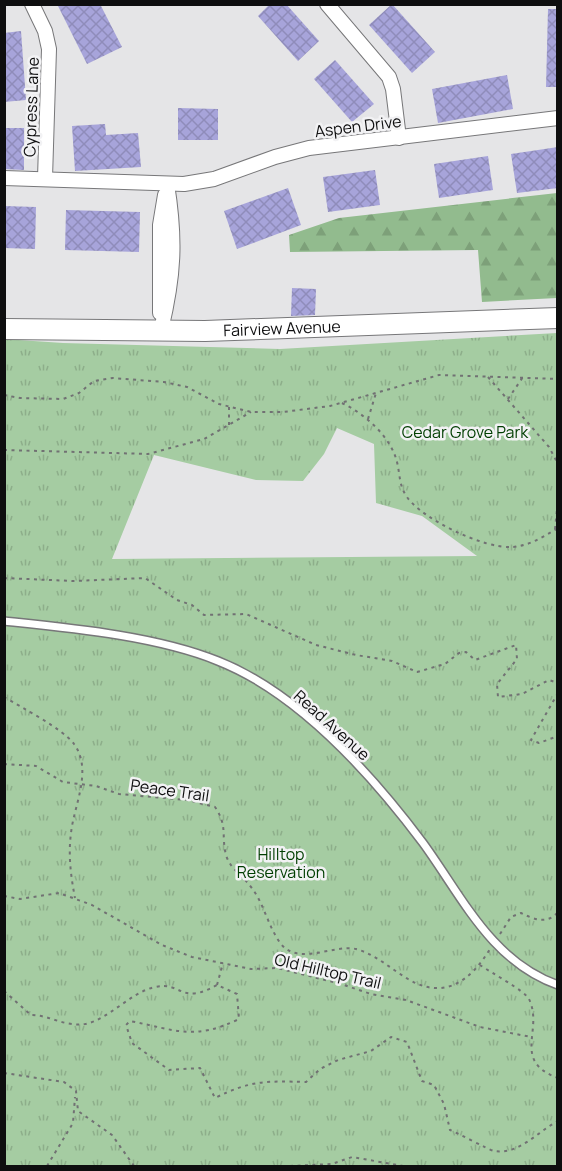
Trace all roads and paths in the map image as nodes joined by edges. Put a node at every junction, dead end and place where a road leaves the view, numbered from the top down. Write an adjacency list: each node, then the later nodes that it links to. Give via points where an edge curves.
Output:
1 (32, 4): 6 (street, Cypress Lane, via 49,49)
2 (327, 4): 4 (street, via 389,77)
3 (558, 118): 4 (street, Aspen Drive)
4 (399, 138): 7 (street, Aspen Drive, via 309,148 214,179)
5 (4, 178): 6 (street, Aspen Drive)
6 (45, 178): 7 (street, Aspen Drive)
7 (166, 184): 10 (street, via 160,225)
8 (558, 318): 10 (main road, Fairview Avenue)
9 (4, 329): 10 (main road, Fairview Avenue)
10 (161, 330)
11 (487, 376): 12 (path); 14 (path, via 430,376); 16 (path)
12 (523, 377): 13 (path); 16 (path)
13 (558, 379)
14 (376, 393): 17 (path); 20 (path)
15 (4, 395): 18 (path, via 63,399 94,381 113,378 187,387)
16 (508, 399): 23 (path, via 549,447)
17 (341, 403): 19 (path, via 296,411); 20 (path)
18 (229, 406): 19 (path); 21 (path)
19 (251, 412): 21 (path)
20 (368, 421): 25 (path, via 393,451 407,498 451,529 505,547 531,543)
21 (229, 425): 22 (path, via 204,440 148,454)
22 (4, 450)
23 (558, 464)
24 (558, 499): 25 (path)
25 (556, 529)
26 (4, 578): 30 (path, via 73,582 145,578 204,615 246,614 316,645 392,661 417,672 446,664 459,653 466,652 475,660 516,645 517,659 497,684 498,697 522,694 549,680)
27 (4, 621): 39 (lane, Read Avenue, via 155,642 218,661 267,686 355,762 421,841)
28 (558, 634): 29 (path)
29 (558, 644)
30 (558, 683)
31 (558, 693): 33 (path, via 531,740 539,743)
32 (4, 697): 35 (path, via 73,741 82,757)
33 (558, 736)
34 (4, 764): 35 (path, Peace Trail, via 36,766 63,782)
35 (81, 784): 37 (path, via 70,850); 41 (path, Peace Trail, via 136,798 158,797 215,807 224,820 226,855 252,888 282,945 288,948 311,954 355,949 409,980 440,987 454,987)
36 (4, 896): 37 (path, Old Hilltop Trail, via 20,899 59,893)
37 (75, 898): 40 (path, Old Hilltop Trail, via 162,945 192,957)
38 (558, 912): 39 (path, Peace Trail, via 553,918 540,920 521,913 511,917)
39 (494, 942): 41 (path, Peace Trail); 43 (lane, Read Avenue, via 508,958 535,977)
40 (223, 963): 42 (path); 45 (path, Old Hilltop Trail, via 251,969 276,968 406,1000 480,1027)
41 (480, 965): 45 (path, via 529,999 533,1017)
42 (216, 985): 44 (path, via 188,995 158,986 146,989 87,1024 63,1024 45,1015 31,1015); 49 (path, via 237,994 239,1019 198,1034 130,1021 126,1025 132,1043 169,1070 200,1068 215,1098 240,1085 262,1081 306,1082 320,1069 371,1052 392,1037 407,1042 422,1081 434,1085 444,1104 450,1130 492,1150 511,1150)
43 (558, 985)
44 (4, 991)
45 (531, 1037): 47 (path, via 533,1059 539,1069)
46 (4, 1073): 48 (path, via 64,1082)
47 (558, 1078)
48 (76, 1092): 50 (path, via 73,1123); 51 (path, via 78,1111 112,1136)
49 (558, 1121)
50 (47, 1167)
51 (135, 1167)
52 (290, 1167): 53 (path, via 332,1164 352,1157)
53 (403, 1167)

